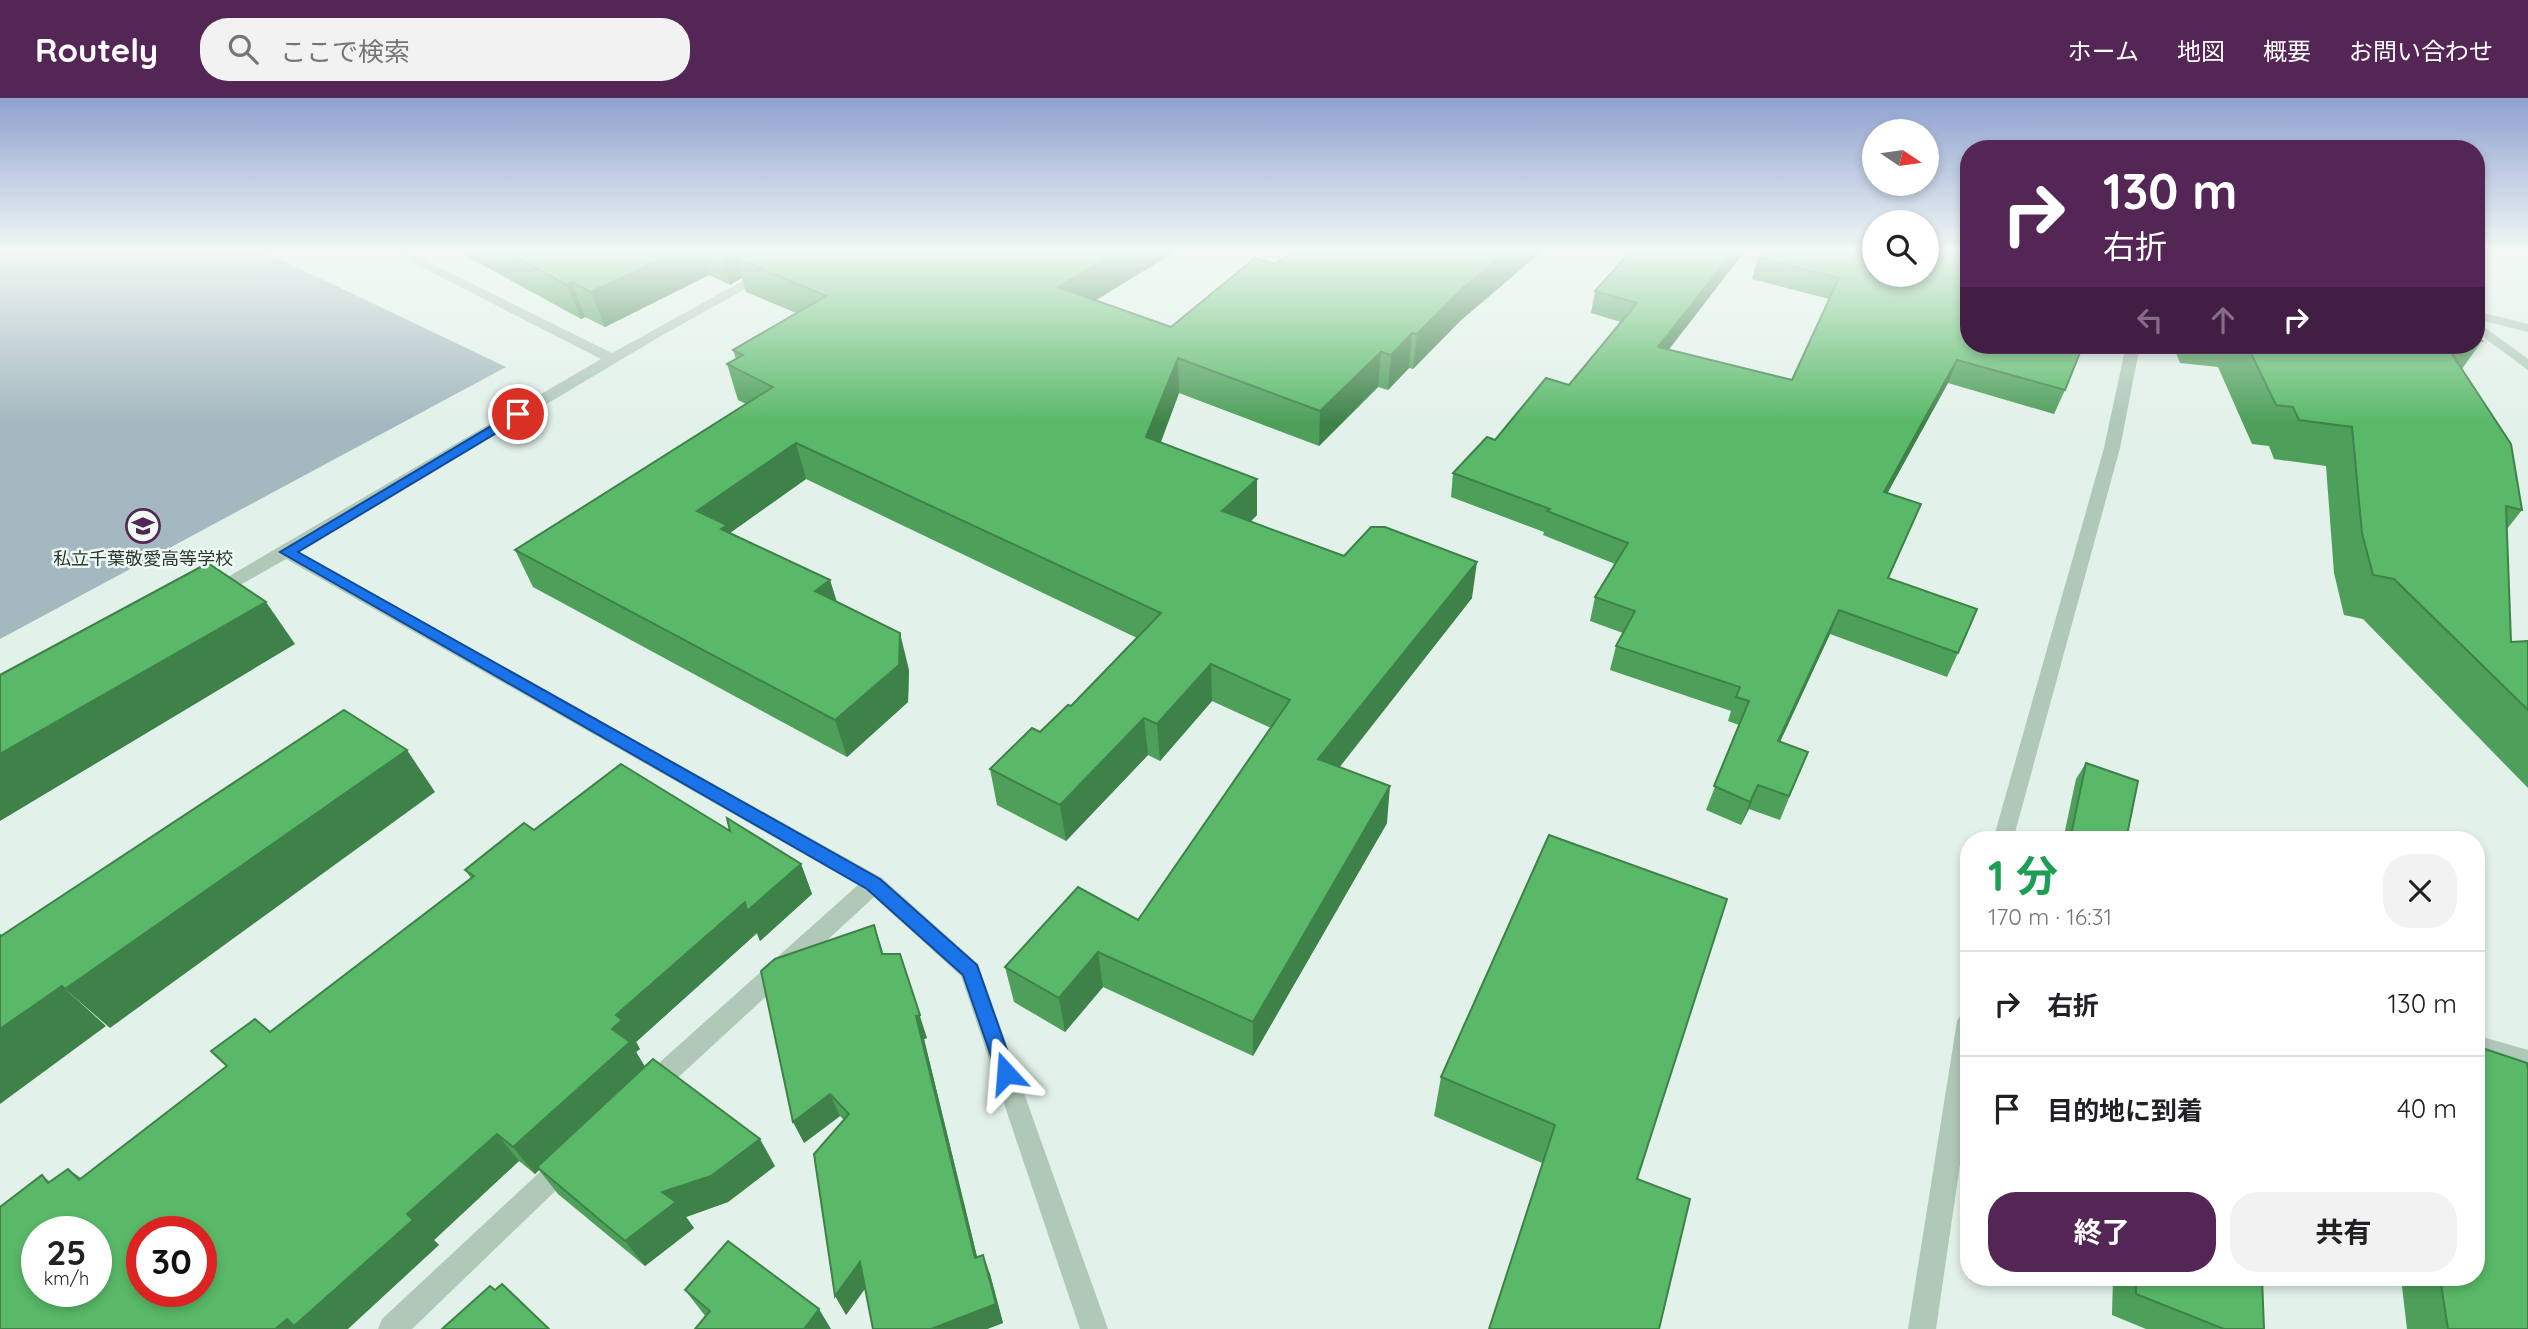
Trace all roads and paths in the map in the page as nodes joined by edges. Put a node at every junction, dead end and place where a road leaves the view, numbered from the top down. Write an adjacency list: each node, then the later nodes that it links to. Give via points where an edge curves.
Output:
1 (511, 308): 7 (street)
2 (698, 308): 7 (street)
3 (2485, 317): 4 (street)
4 (2528, 328)
5 (2485, 332): 8 (street)
6 (2131, 354): 11 (street, via 2112,448)
7 (611, 358): 9 (street)
8 (2528, 366)
9 (287, 552): 10 (street); 12 (street)
10 (204, 598)
11 (2006, 831)
12 (874, 884): 16 (street); 19 (street, via 970,971)
13 (2485, 1048): 14 (street)
14 (2528, 1061)
15 (1960, 1080): 20 (street)
16 (630, 1105)
17 (580, 1151): 18 (street)
18 (392, 1329)
19 (1094, 1329)
20 (1922, 1329)

